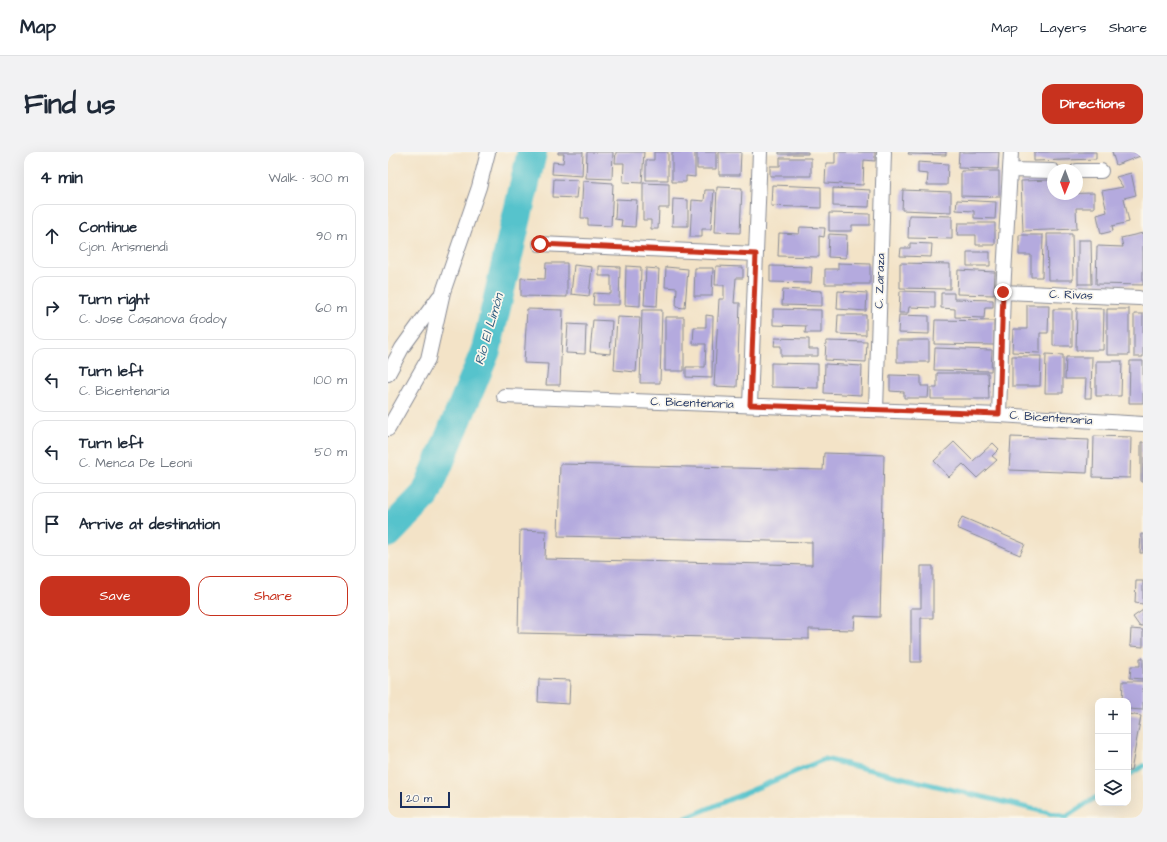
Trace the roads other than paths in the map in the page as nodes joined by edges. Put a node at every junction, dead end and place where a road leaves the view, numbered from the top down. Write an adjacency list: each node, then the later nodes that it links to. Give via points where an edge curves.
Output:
1 (488, 152): 11 (street, via 479,187)
2 (760, 152): 10 (street)
3 (884, 152): 17 (street, C. Zaraza)
4 (1011, 152): 5 (street)
5 (1010, 170): 6 (street); 12 (street)
6 (1047, 170)
7 (1083, 171): 8 (street)
8 (1102, 171)
9 (540, 244): 10 (street)
10 (756, 254): 16 (street)
11 (443, 292): 14 (street, via 402,348); 20 (street, via 428,359)
12 (1003, 292): 13 (street, C. Rivas); 18 (street)
13 (1139, 298)
14 (388, 374)
15 (504, 396): 16 (street, C. Bicentenaria)
16 (750, 405): 17 (street, C. Bicentenaria)
17 (876, 410): 18 (street, C. Bicentenaria)
18 (999, 414): 19 (street, C. Bicentenaria)
19 (1143, 424)
20 (388, 429)

